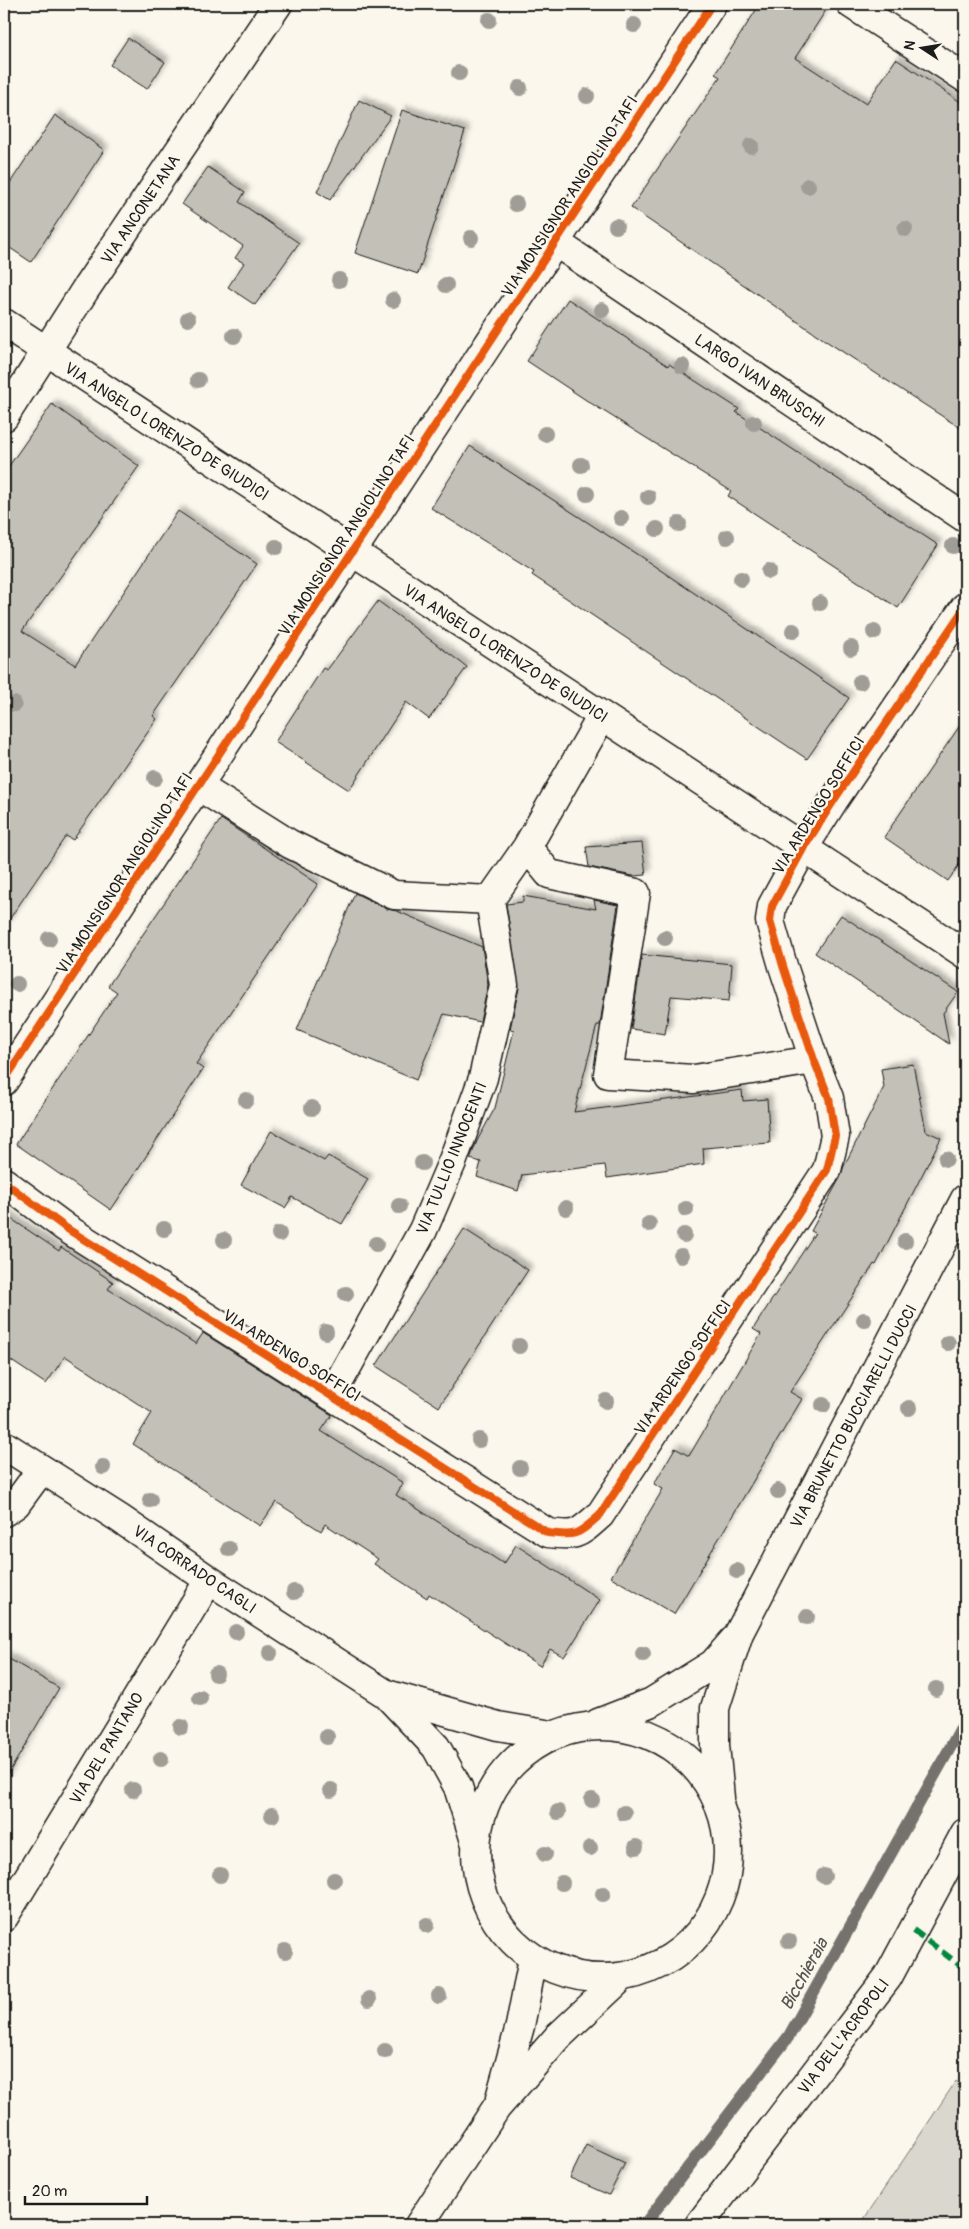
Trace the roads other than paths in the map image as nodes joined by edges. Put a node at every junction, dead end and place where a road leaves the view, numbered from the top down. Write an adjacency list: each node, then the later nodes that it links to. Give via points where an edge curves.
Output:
1 (278, 4): 7 (street, VIA ANCONETANA, via 85,290)
2 (712, 4): 5 (street, VIA MONSIGNOR ANGIOLINO TAFI)
3 (852, 4): 4 (street)
4 (965, 78)
5 (555, 242): 9 (street, LARGO IVAN BRUSCHI); 10 (street, VIA MONSIGNOR ANGIOLINO TAFI)
6 (4, 323): 7 (street, VIA ANGELO LORENZO DE GIUDICI)
7 (47, 352): 8 (street, VIA ANCONETANA); 10 (street, VIA ANGELO LORENZO DE GIUDICI)
8 (4, 417)
9 (965, 518)
10 (352, 552): 12 (street, VIA ANGELO LORENZO DE GIUDICI); 13 (street, VIA MONSIGNOR ANGIOLINO TAFI)
11 (965, 607): 15 (street, VIA ARDENGO SOFFICI)
12 (602, 716): 14 (street); 15 (street, VIA ANGELO LORENZO DE GIUDICI)
13 (198, 786): 16 (street, via 290,844 394,895); 19 (street, VIA MONSIGNOR ANGIOLINO TAFI)
14 (528, 847): 16 (street); 18 (street, via 549,874 636,893 608,1074 694,1079)
15 (803, 848): 17 (street, VIA ANGELO LORENZO DE GIUDICI); 18 (street, VIA ARDENGO SOFFICI, via 772,906 770,921)
16 (490, 900): 22 (street, VIA TULLIO INNOCENTI, via 504,985 483,1078 423,1230)
17 (965, 954)
18 (814, 1060): 22 (street, VIA ARDENGO SOFFICI, via 829,1098 835,1136 828,1170 600,1515 586,1528 571,1536 548,1534)
19 (4, 1081)
20 (4, 1182): 22 (street, VIA ARDENGO SOFFICI, via 66,1228)
21 (965, 1199): 27 (street, VIA BRUNETTO BUCCIARELLI DUCCI)
22 (331, 1396)
23 (4, 1445): 24 (street, VIA CORRADO CAGLI)
24 (41, 1470): 25 (street, via 16,1504); 26 (street, VIA CORRADO CAGLI, via 119,1518)
25 (4, 1512)
26 (209, 1580): 28 (street, VIA CORRADO CAGLI); 34 (street, VIA DEL PANTANO)
27 (739, 1633): 29 (street, VIA BRUNETTO BUCCIARELLI DUCCI, via 713,1664 652,1702); 31 (street, VIA BRUNETTO BUCCIARELLI DUCCI, via 715,1708)
28 (386, 1694): 30 (street, via 498,1726); 33 (street, via 436,1747 458,1787)
29 (591, 1726): 30 (street); 31 (street, via 632,1729 670,1745 701,1773)
30 (552, 1735): 33 (street, via 522,1753 499,1778 483,1809)
31 (721, 1810): 36 (street, via 728,1846 724,1883 710,1917 688,1946 657,1966)
32 (965, 1833): 39 (street, VIA DELL'ACROPOLI, via 888,1977)
33 (475, 1843): 35 (street, via 477,1877 488,1909 508,1937)
34 (4, 1917)
35 (533, 1959): 36 (street, via 560,1972 591,1979); 37 (street, via 520,2026)
36 (622, 1977): 37 (street, via 558,2038)
37 (497, 2107): 38 (street)
38 (419, 2225)
39 (699, 2225)

